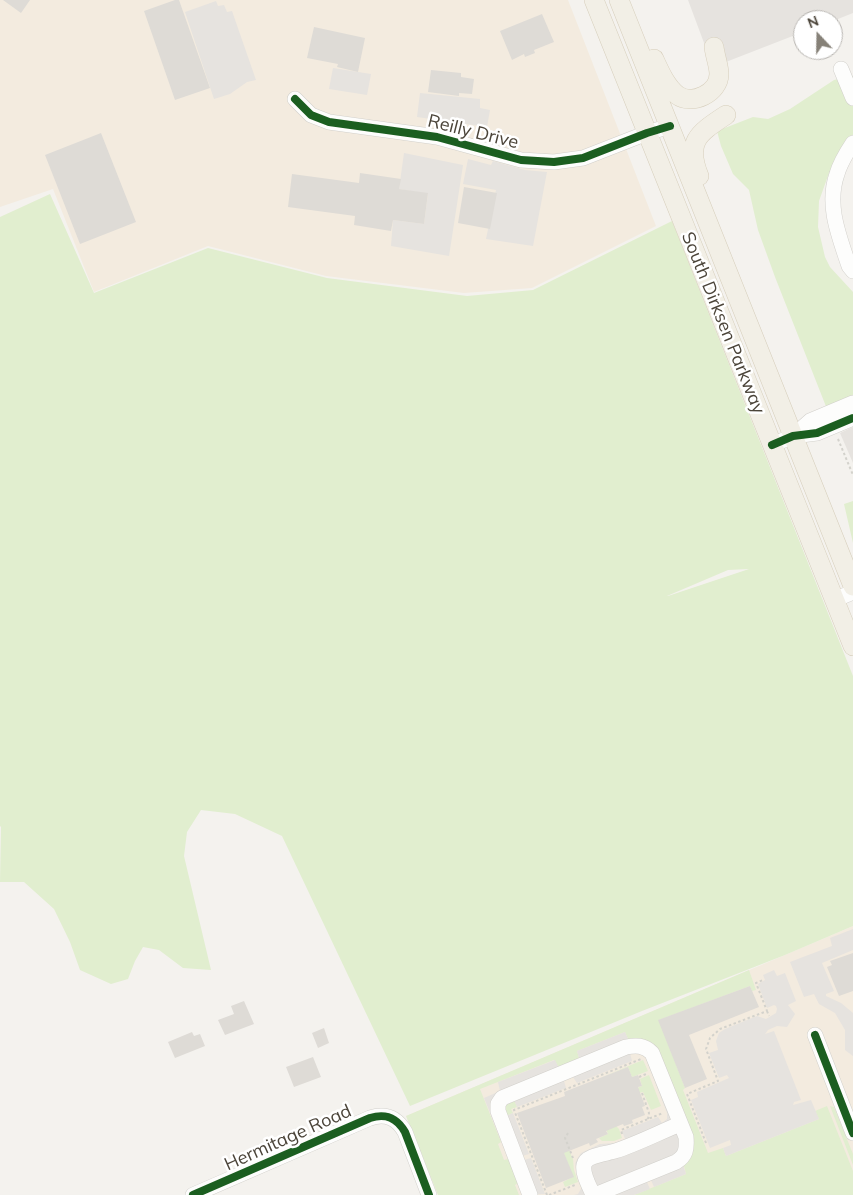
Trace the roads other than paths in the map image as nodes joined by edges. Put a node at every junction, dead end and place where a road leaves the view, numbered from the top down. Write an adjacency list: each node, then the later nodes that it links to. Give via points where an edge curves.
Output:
1 (594, 0): 10 (main road, South Dirksen Parkway)
2 (619, 0): 9 (main road, South Dirksen Parkway)
3 (625, 0): 4 (main road, via 661,75 684,99 697,98 716,85 719,76)
4 (714, 47)
5 (841, 69): 6 (street)
6 (853, 98)
7 (295, 99): 10 (street, Reilly Drive, via 311,115 329,122 438,137 521,160 554,162 583,158)
8 (726, 115): 13 (main road, via 700,134 693,155 744,291)
9 (670, 126): 10 (street, Reilly Drive); 13 (main road, South Dirksen Parkway)
10 (647, 133): 17 (main road, South Dirksen Parkway)
11 (853, 143): 12 (street, via 837,174 833,196 835,224)
12 (853, 271)
13 (749, 326): 16 (main road, South Dirksen Parkway)
14 (853, 403): 16 (street, via 810,421)
15 (853, 418): 16 (street, via 817,433)
16 (793, 436): 17 (street); 18 (main road, South Dirksen Parkway)
17 (772, 445): 20 (main road, South Dirksen Parkway)
18 (853, 586)
19 (853, 592): 20 (street)
20 (834, 600): 21 (main road, South Dirksen Parkway)
21 (853, 646)
22 (815, 1035): 24 (street)
23 (680, 1124): 25 (street, via 687,1144 681,1159); 25 (street, via 586,1161 584,1171); 28 (street, via 652,1053 642,1046 626,1047 509,1094 498,1104 498,1111)
24 (853, 1133)
25 (598, 1194)
26 (193, 1195): 27 (street, Hermitage Road, via 381,1116 396,1120 405,1132)
27 (430, 1195)
28 (530, 1195)

